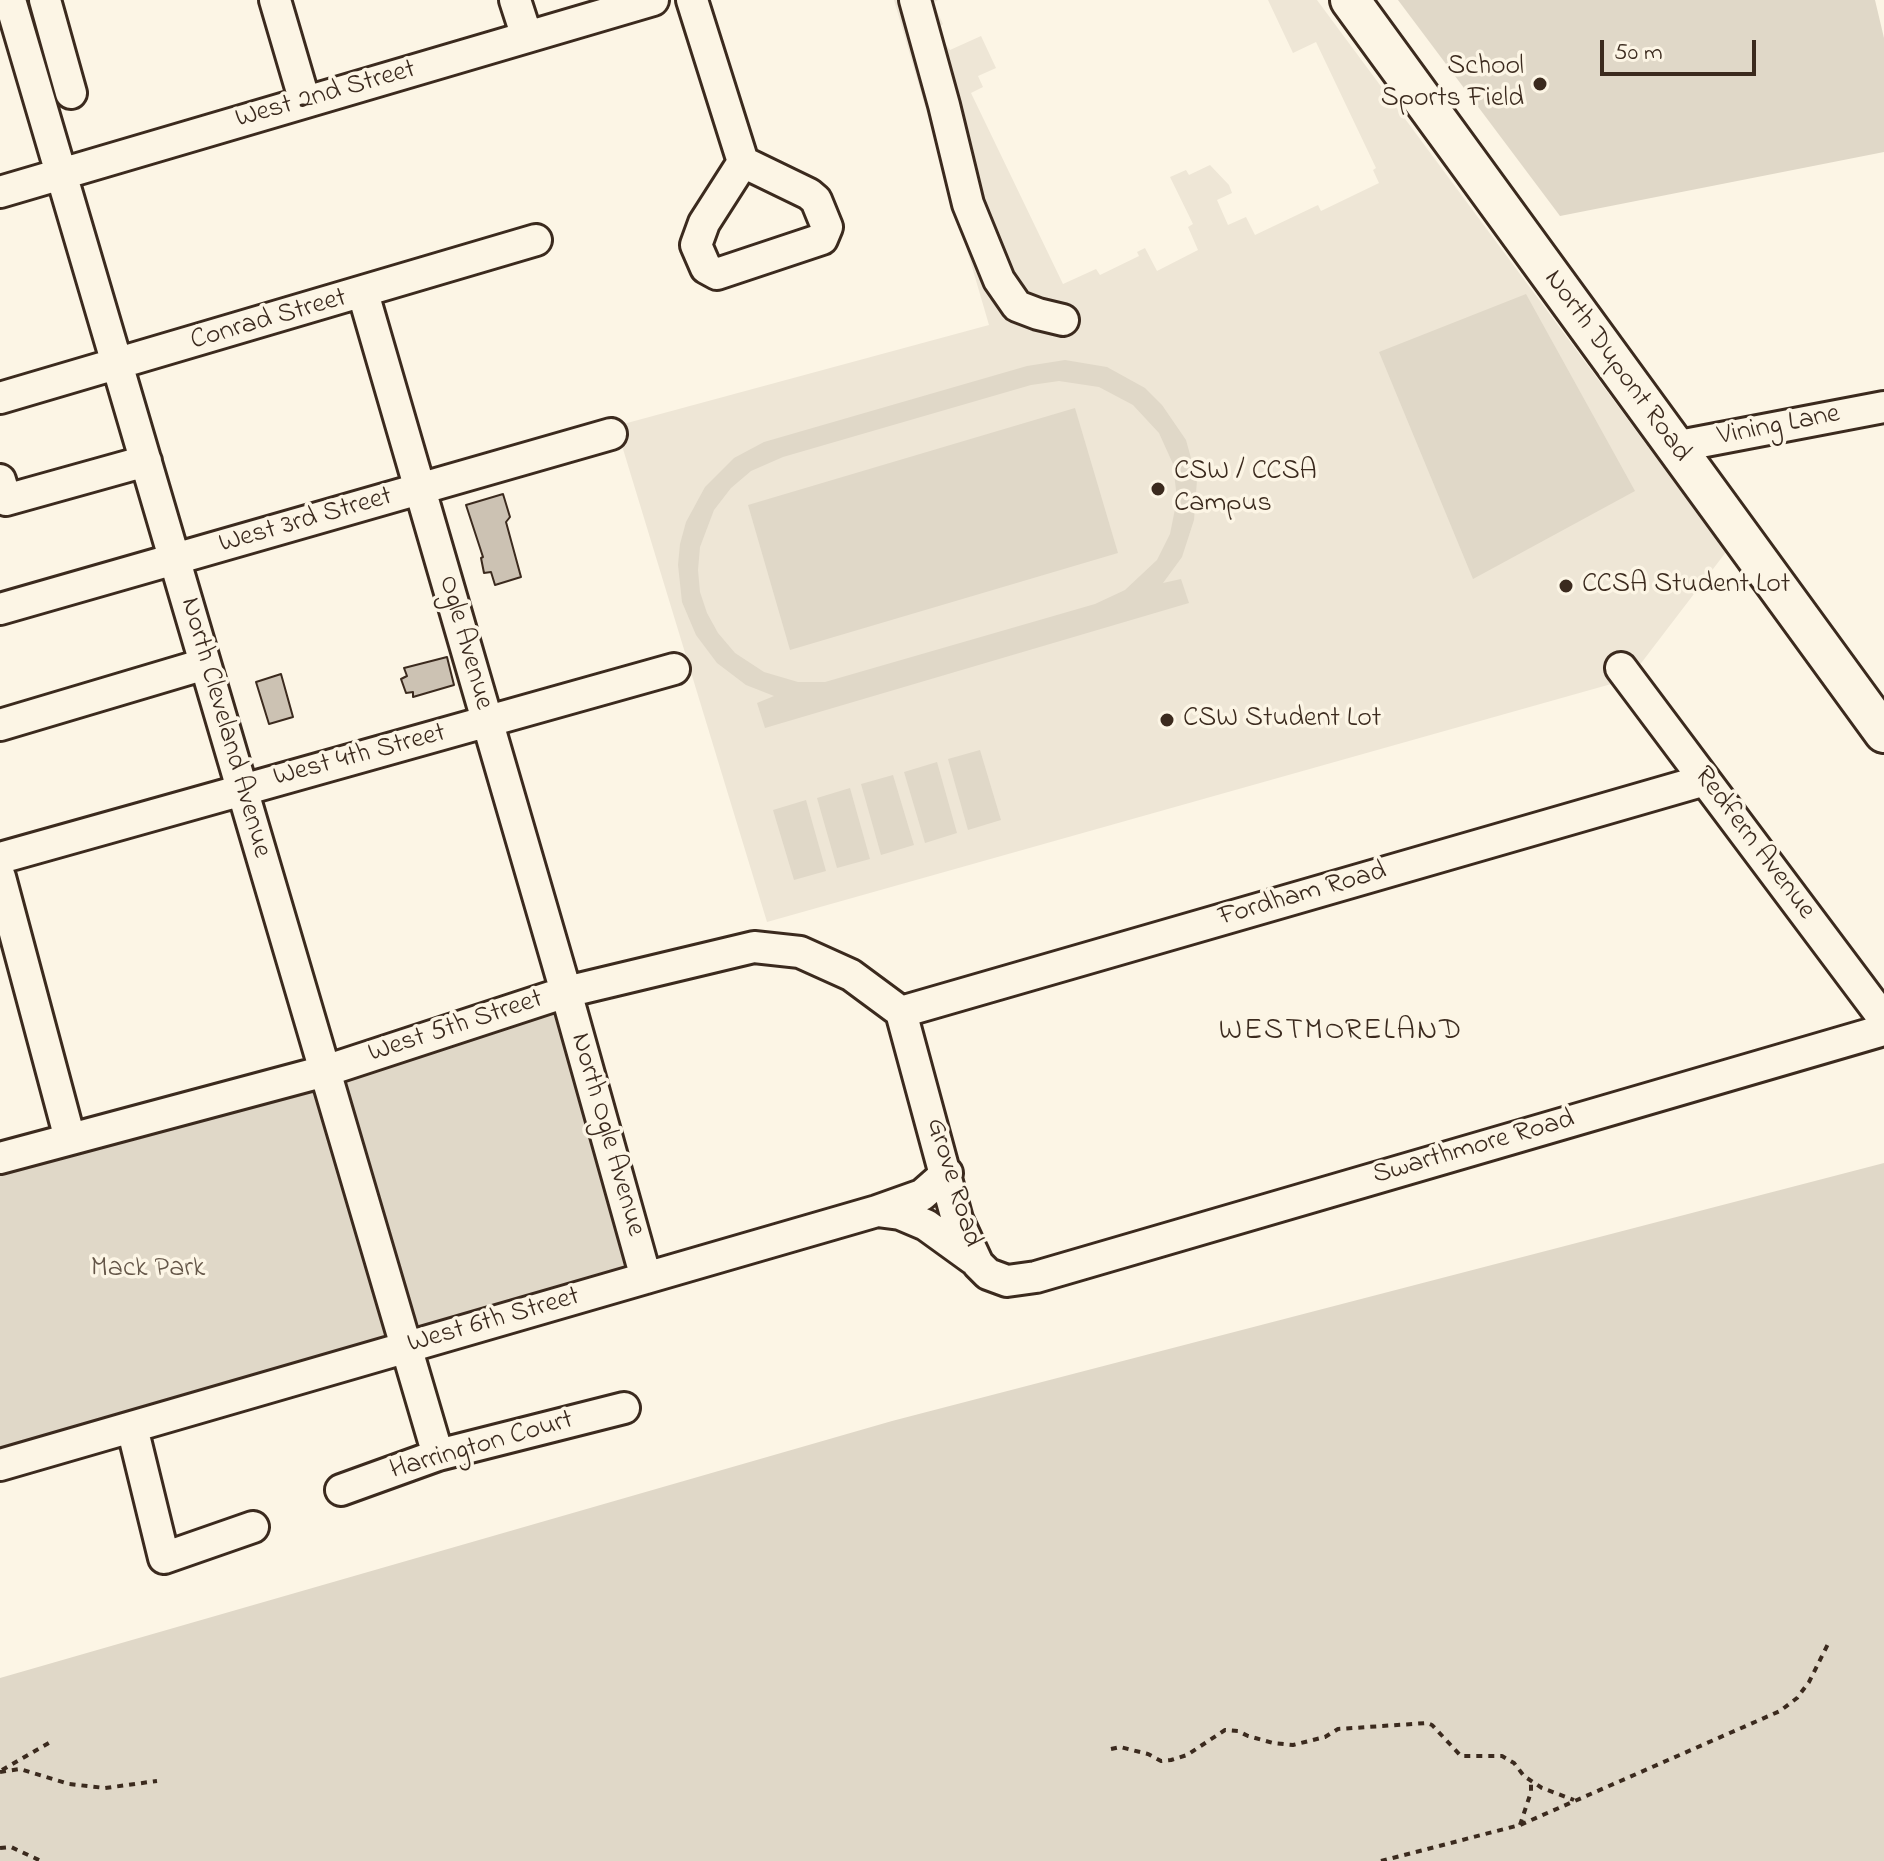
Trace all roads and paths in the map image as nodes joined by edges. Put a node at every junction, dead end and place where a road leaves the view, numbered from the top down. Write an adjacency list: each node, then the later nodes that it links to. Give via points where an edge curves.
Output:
1 (10, 0): 13 (street, North Cleveland Avenue)
2 (45, 0): 10 (street)
3 (275, 0): 11 (street)
4 (515, 0): 9 (street)
5 (653, 0): 9 (street, West 2nd Street)
6 (692, 0): 12 (street)
7 (915, 0): 17 (street, via 983,246 1017,306)
8 (1350, 0): 22 (main road, North Dupont Road)
9 (527, 37): 11 (street, West 2nd Street)
10 (71, 93)
11 (305, 102): 13 (street, West 2nd Street)
12 (743, 162)
13 (62, 175): 14 (street, West 2nd Street); 18 (street, North Cleveland Avenue)
14 (0, 192)
15 (536, 240): 16 (street, Conrad Street)
16 (363, 293): 18 (street, Conrad Street); 25 (street, Ogle Avenue)
17 (1063, 320)
18 (117, 365): 19 (street, Conrad Street); 23 (street, North Cleveland Avenue)
19 (0, 398)
20 (1884, 407): 22 (street, Vining Lane)
21 (611, 434): 25 (street, West 3rd Street)
22 (1674, 447): 33 (main road, North Dupont Road)
23 (146, 461): 24 (street, via 6,500); 26 (street, North Cleveland Avenue)
24 (0, 480)
25 (420, 489): 26 (street, West 3rd Street); 31 (street, Ogle Avenue)
26 (175, 559): 27 (street, West 3rd Street); 28 (street, North Cleveland Avenue)
27 (0, 609)
28 (205, 664): 32 (street); 35 (street, North Cleveland Avenue)
29 (1621, 668): 34 (street, Redfern Avenue)
30 (674, 669): 31 (street, West 4th Street)
31 (487, 722): 35 (street, West 4th Street); 38 (street, Ogle Avenue)
32 (0, 725)
33 (1884, 733)
34 (1705, 780): 39 (street, Fordham Road); 40 (street, Redfern Avenue)
35 (242, 789): 36 (street, West 4th Street); 42 (street, North Cleveland Avenue)
36 (0, 858)
37 (0, 877): 43 (street)
38 (566, 992): 39 (street, West 5th Street, via 754,947 800,952 851,975); 42 (street, West 5th Street); 49 (street, North Ogle Avenue)
39 (901, 1012): 45 (street, Grove Road)
40 (1884, 1019)
41 (1884, 1030): 48 (street, Swarthmore Road)
42 (325, 1071): 43 (street, West 5th Street); 50 (street, North Cleveland Avenue)
43 (70, 1139): 44 (street, West 5th Street)
44 (0, 1158)
45 (947, 1173): 46 (street, West 6th Street, via 922,1195); 47 (street, Grove Road, via 957,1219)
46 (877, 1211): 47 (street, via 926,1225); 49 (street, West 6th Street)
47 (978, 1264): 48 (street, Grove Road, via 1007,1281)
48 (1064, 1269)
49 (646, 1278): 50 (street, West 6th Street)
50 (406, 1347): 52 (street, West 6th Street); 53 (street, North Cleveland Avenue)
51 (624, 1408): 53 (street, Harrington Court)
52 (132, 1427): 54 (street, West 6th Street); 56 (street, via 164,1558)
53 (438, 1455): 55 (street, Harrington Court)
54 (0, 1465)
55 (341, 1490)
56 (253, 1527)
57 (1828, 1644): 63 (path, via 1809,1682 1780,1711)
58 (54, 1740): 60 (path)
59 (1111, 1749): 62 (path, via 1120,1747 1161,1761 1187,1755 1225,1730 1293,1745 1338,1729 1427,1723 1461,1756 1502,1756)
60 (0, 1772): 61 (path, via 20,1769 105,1788)
61 (157, 1781)
62 (1531, 1781): 63 (path); 64 (path)
63 (1577, 1800): 64 (path)
64 (1520, 1825): 67 (path)
65 (0, 1848): 66 (path, via 11,1847)
66 (41, 1861)
67 (1381, 1861)

